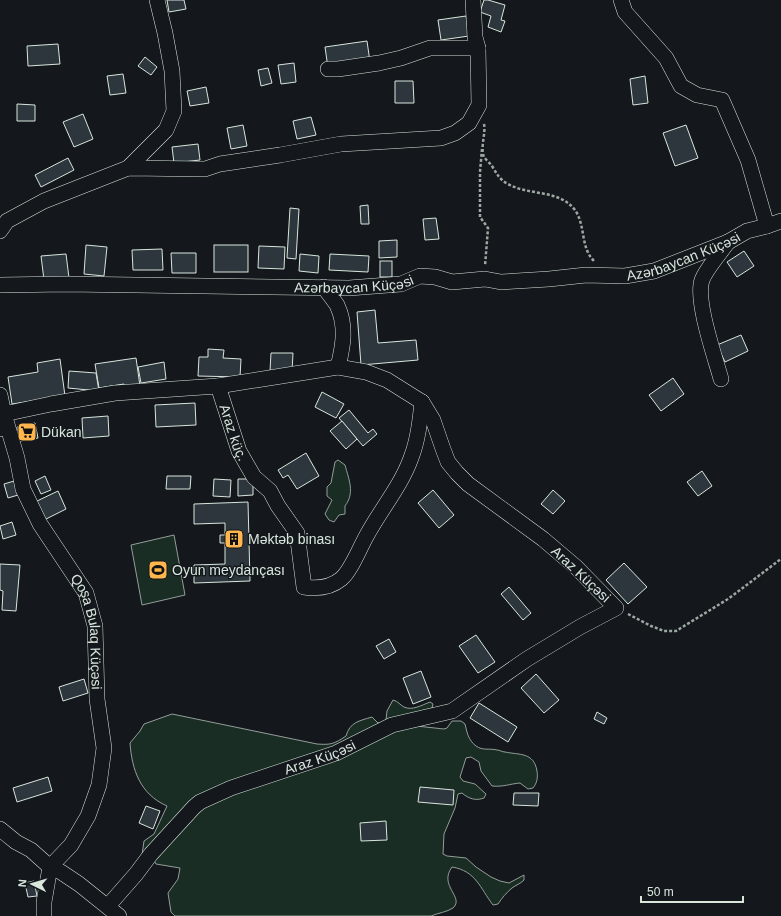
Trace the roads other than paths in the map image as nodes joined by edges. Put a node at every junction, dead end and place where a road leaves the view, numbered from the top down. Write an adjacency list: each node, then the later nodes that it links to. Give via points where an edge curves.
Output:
1 (157, 0): 6 (street, via 172,71 174,111 166,130)
2 (474, 0): 4 (street, via 475,37)
3 (620, 0): 8 (street, via 625,12 666,58 681,86 697,95 722,100 748,160)
4 (478, 48): 5 (street, via 430,48 379,63); 6 (street, via 478,105 469,123 455,133 441,138 341,144 220,164 205,169)
5 (328, 69)
6 (128, 168): 9 (street, via 44,201 8,221)
7 (781, 221): 8 (street, Azərbaycan Küçəsi)
8 (767, 226): 10 (street, Azərbaycan Küçəsi, via 747,231)
9 (0, 231)
10 (728, 242): 12 (street, Azərbaycan Küçəsi, via 654,271 625,276 586,275 501,282 485,279 452,282 435,276 420,276 401,284); 14 (street, via 702,279 699,290 701,307)
11 (0, 285): 12 (street, Azərbaycan Küçəsi)
12 (324, 287): 13 (street, via 337,306 344,326)
13 (338, 367): 15 (street); 17 (street, via 366,372 387,380)
14 (721, 380)
15 (218, 386): 17 (street, Araz küç., via 239,451 254,477 270,491 297,533 304,587 316,588 329,586 347,574 368,532 411,460 419,432); 18 (street, via 115,393)
16 (0, 395): 18 (street)
17 (422, 402): 22 (street, Araz Küçəsi, via 433,420 448,462 457,473 576,567 616,608 533,655 452,711 392,726 336,753 231,788 200,802 151,854)
18 (4, 414): 19 (street); 21 (street, Qoşa Bulaq Küçəsi, via 23,489 40,524 86,593 95,626 97,699 104,748 99,785 88,816 71,845)
19 (0, 429)
20 (0, 829): 21 (street, via 31,850)
21 (50, 867): 22 (street, via 79,884); 23 (street)
22 (113, 911)
23 (44, 916)

